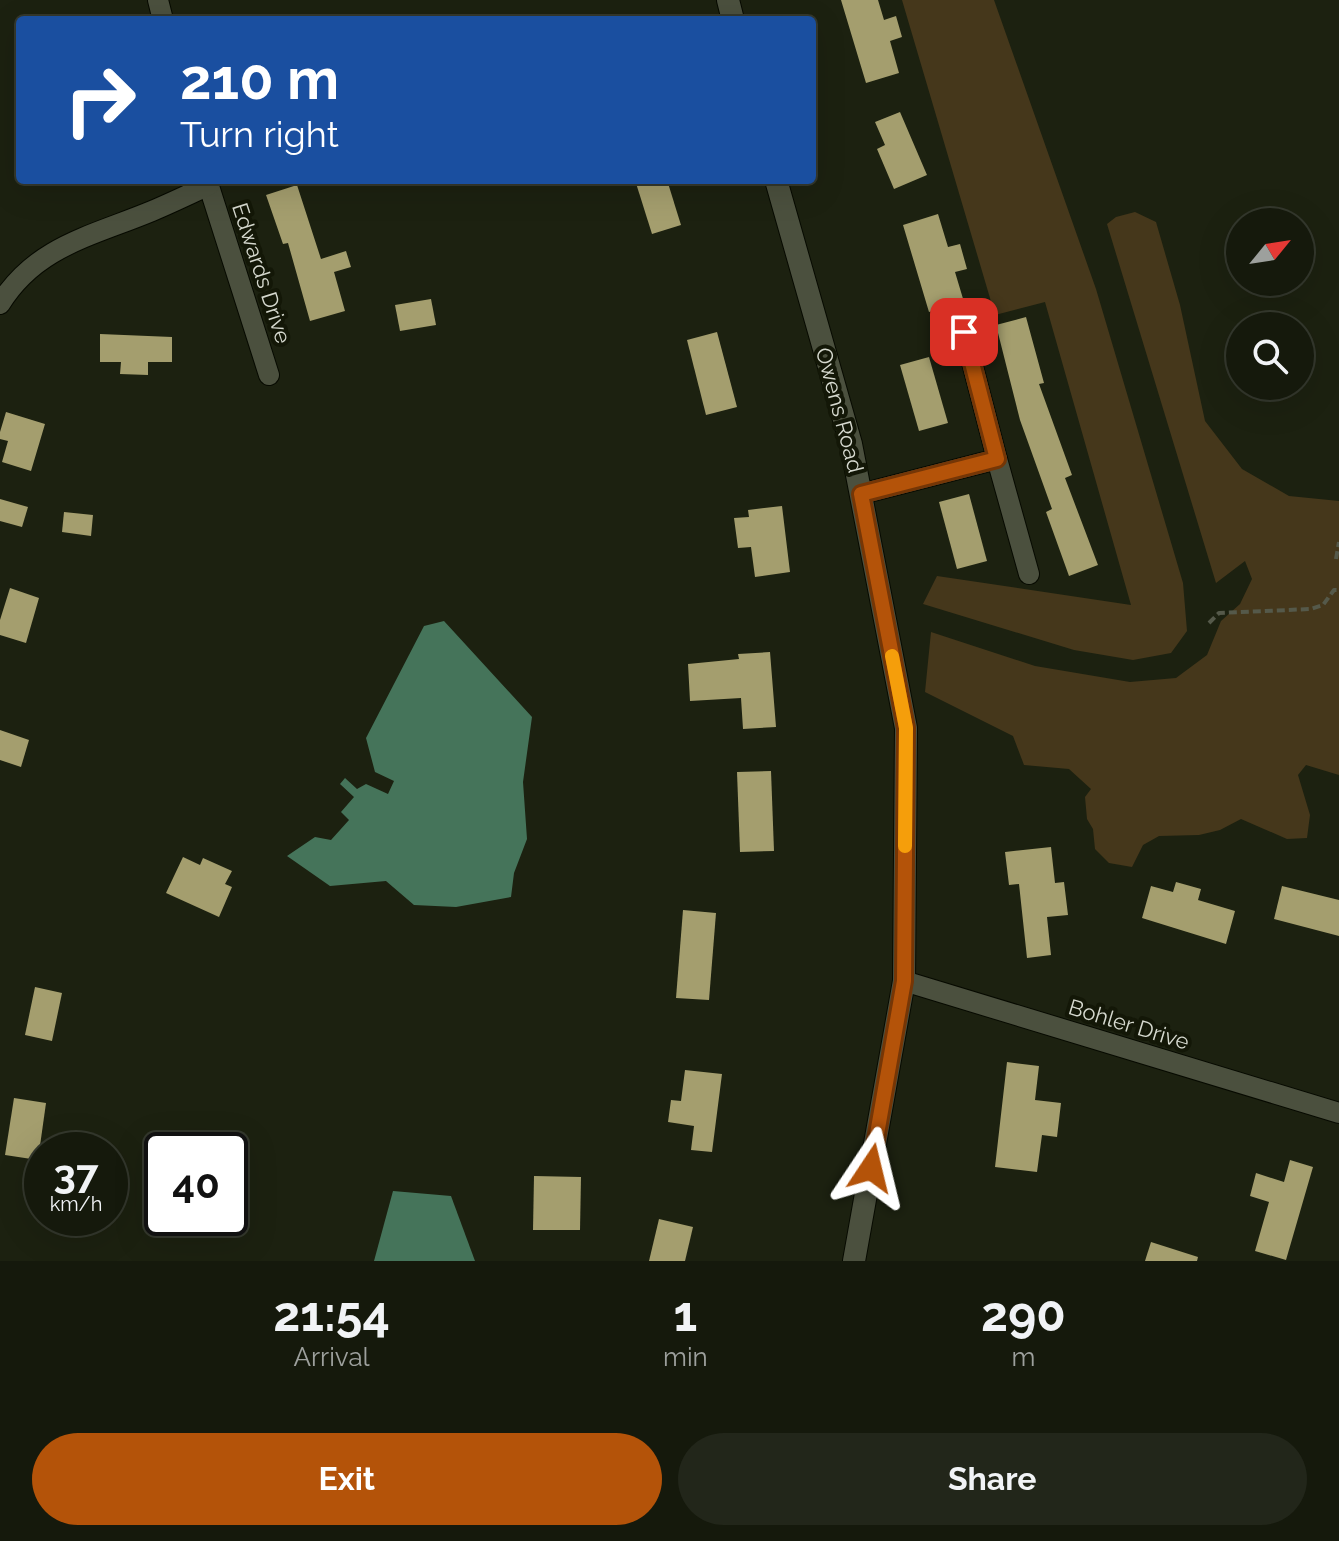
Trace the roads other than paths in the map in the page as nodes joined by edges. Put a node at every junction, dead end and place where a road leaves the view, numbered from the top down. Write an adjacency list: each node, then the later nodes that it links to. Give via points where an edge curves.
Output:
1 (206, 184): 4 (street, Edwards Drive, via 65,244 34,263)
2 (208, 184): 6 (street, Edwards Drive)
3 (777, 184): 8 (street, Owens Road)
4 (0, 304)
5 (964, 332): 7 (street)
6 (269, 375)
7 (997, 459): 8 (street); 9 (street)
8 (861, 494): 10 (street, Owens Road, via 906,728)
9 (1029, 574)
10 (904, 981): 11 (street, Bohler Drive); 12 (street, Owens Road)
11 (1339, 1113)
12 (854, 1261)

